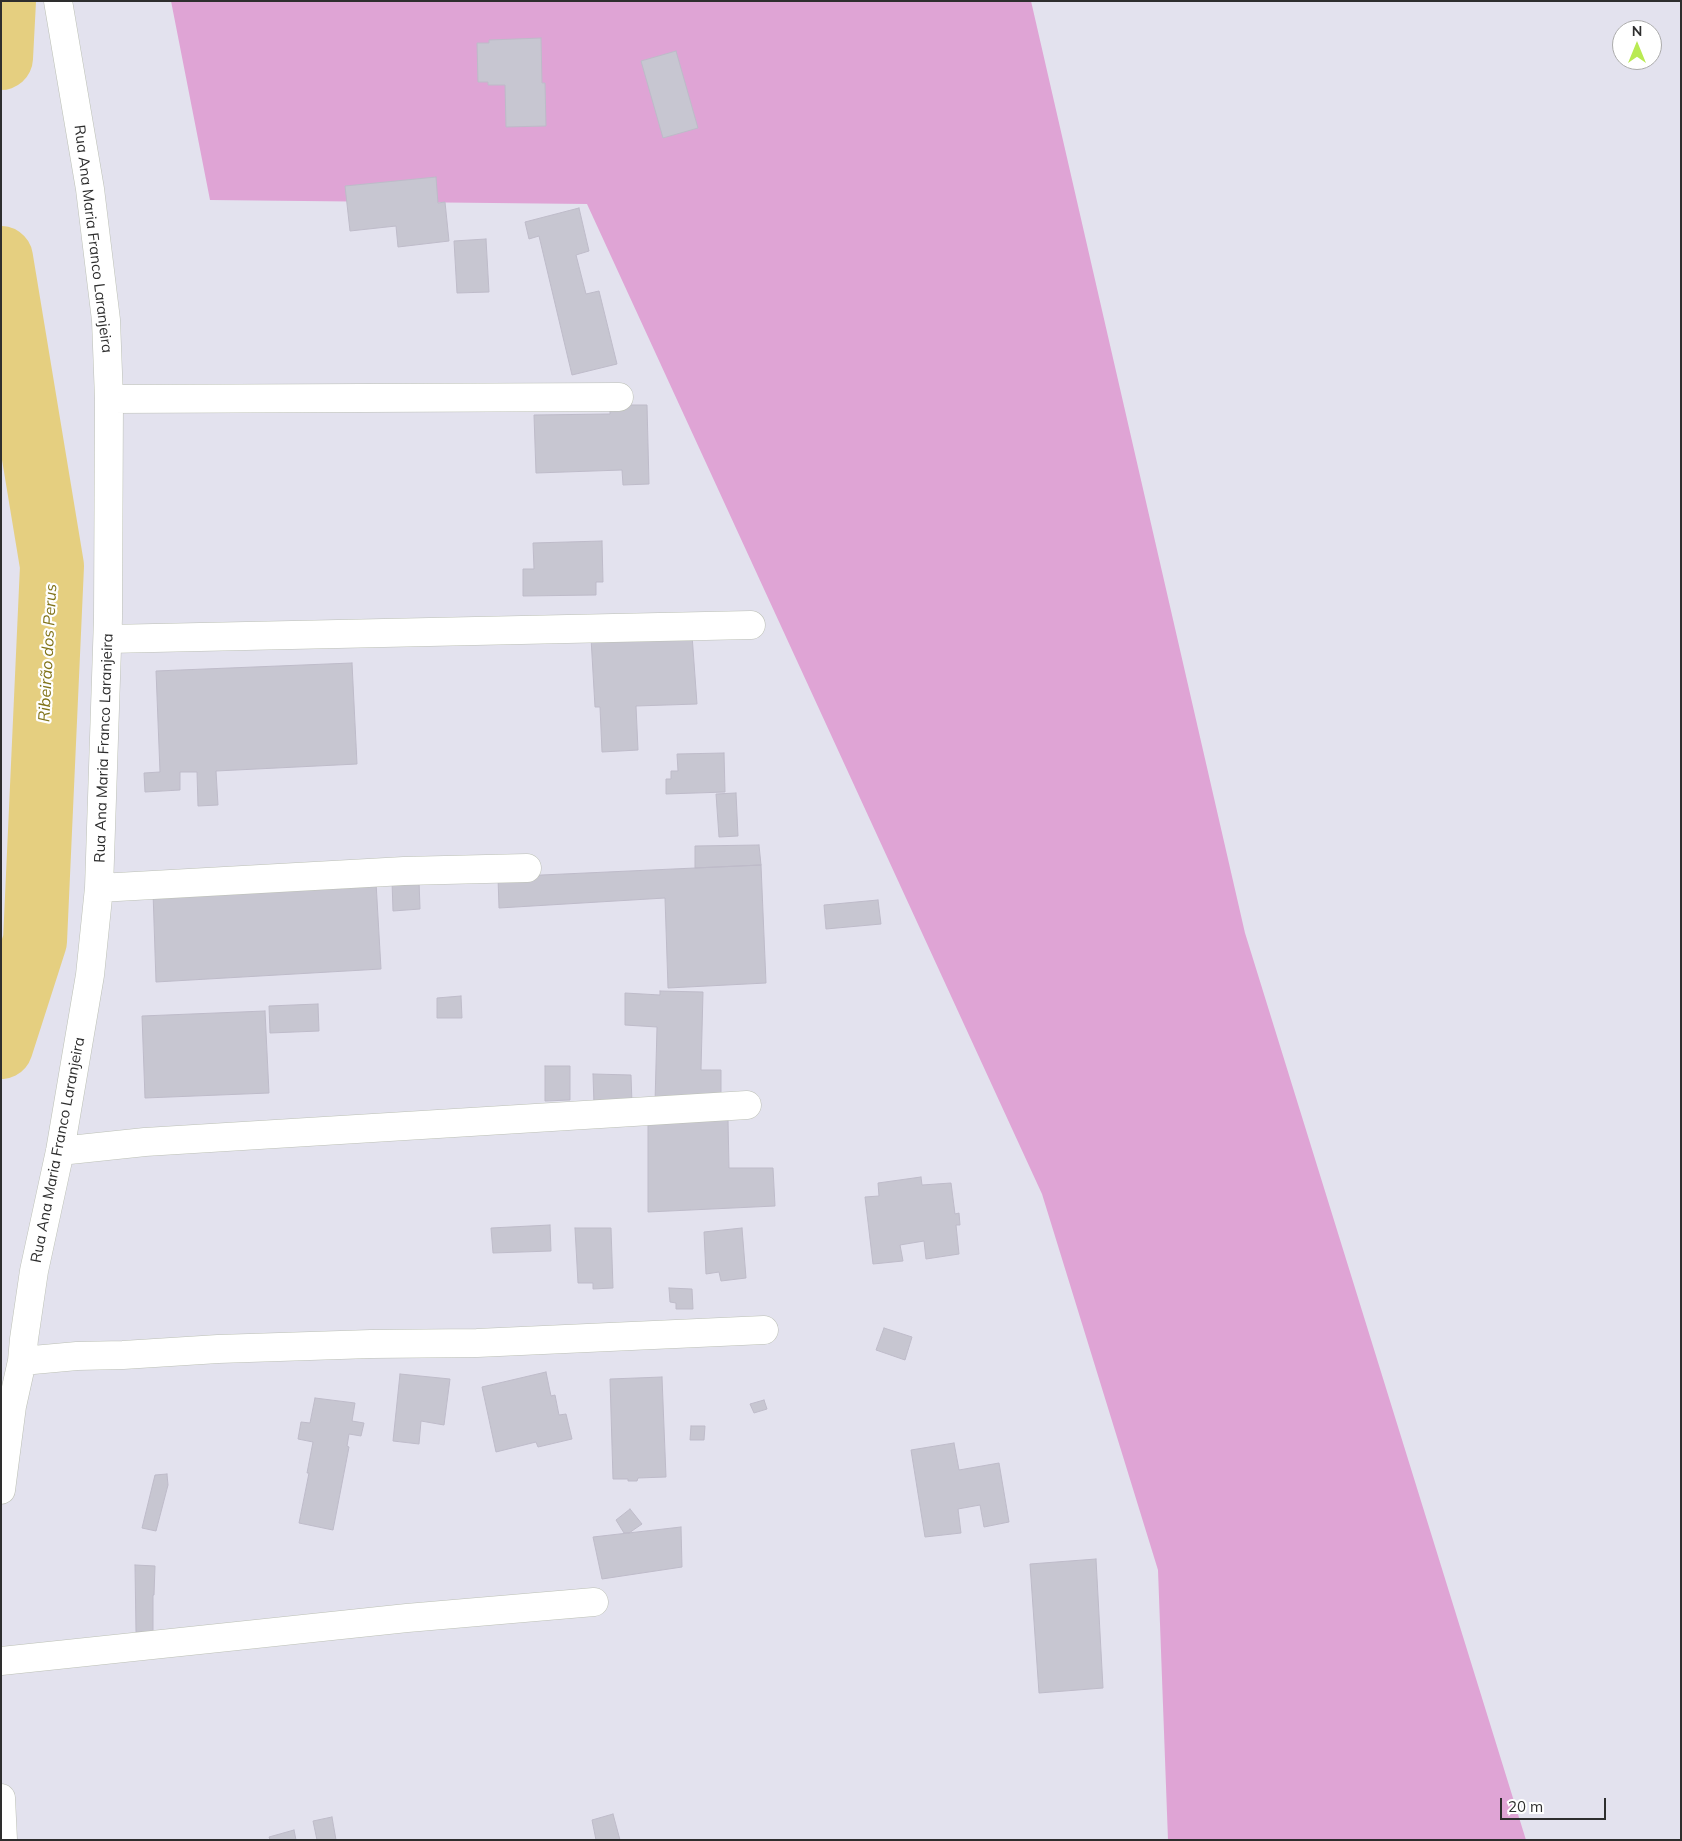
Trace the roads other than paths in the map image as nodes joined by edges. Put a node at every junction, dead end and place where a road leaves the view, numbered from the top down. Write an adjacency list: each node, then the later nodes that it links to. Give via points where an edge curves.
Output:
1 (58, 1): 3 (street, Rua Ana Maria Franco Laranjeira, via 91,199 106,320)
2 (619, 397): 3 (street)
3 (110, 399): 5 (street, Rua Ana Maria Franco Laranjeira)
4 (751, 625): 5 (street)
5 (108, 639): 7 (street, Rua Ana Maria Franco Laranjeira)
6 (527, 868): 7 (street, via 404,871)
7 (98, 888): 9 (street, Rua Ana Maria Franco Laranjeira, via 90,975)
8 (747, 1105): 9 (street, via 145,1142)
9 (60, 1151): 11 (street, Rua Ana Maria Franco Laranjeira, via 34,1271)
10 (764, 1330): 11 (street, via 477,1343 218,1349)
11 (22, 1361): 12 (street, Rua Ana Maria Franco Laranjeira, via 12,1406)
12 (1, 1490)
13 (594, 1602): 14 (street, via 407,1618)
14 (1, 1661)
15 (1, 1798): 16 (street)
16 (3, 1840)

